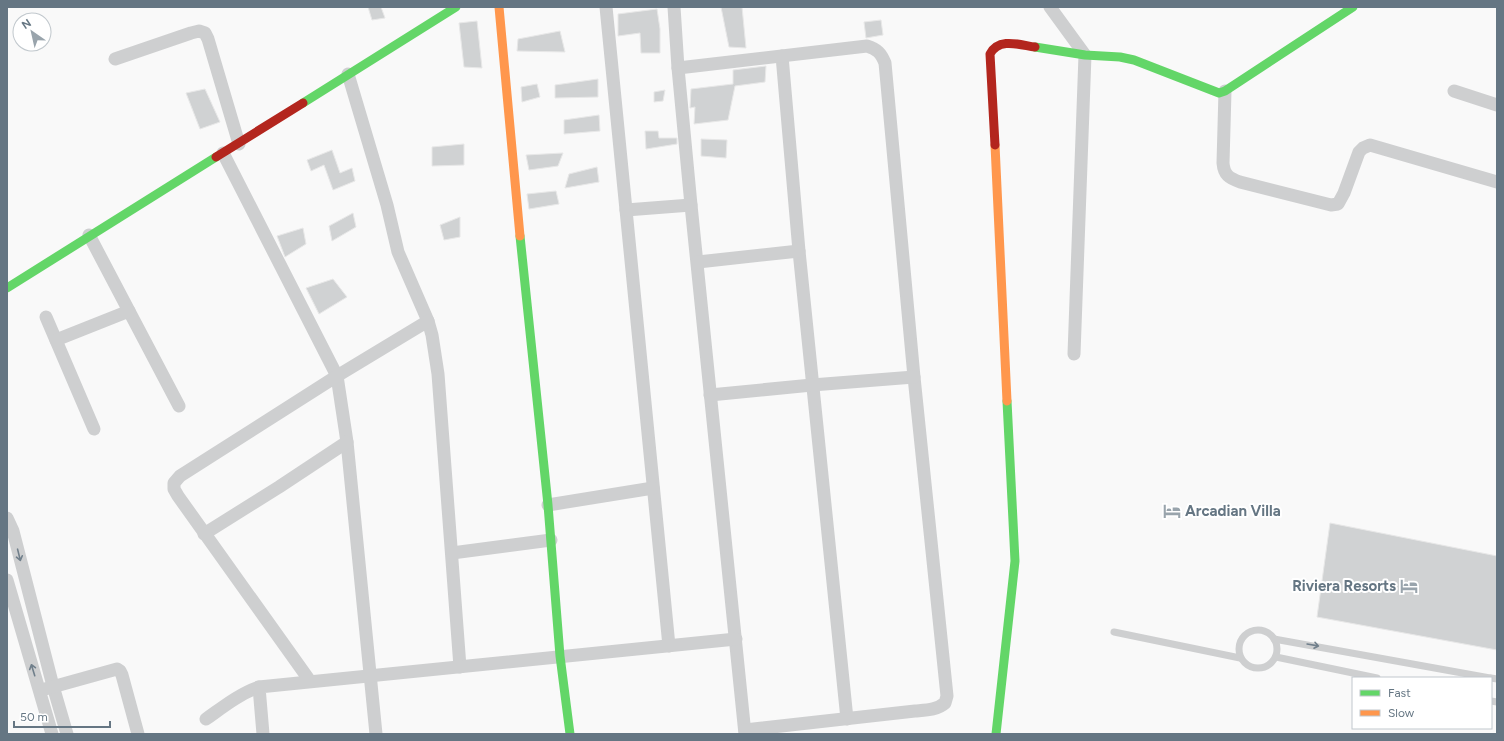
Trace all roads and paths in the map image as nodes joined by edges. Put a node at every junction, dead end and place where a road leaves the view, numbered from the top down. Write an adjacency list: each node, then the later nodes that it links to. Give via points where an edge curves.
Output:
1 (456, 7): 11 (street)
2 (499, 7): 37 (street)
3 (606, 7): 19 (street)
4 (674, 7): 10 (street)
5 (1050, 7): 7 (street)
6 (1353, 7): 12 (street)
7 (1085, 55): 12 (street, via 1134,60 1214,92); 28 (street); 70 (street, via 1006,43 998,44 990,54 1015,561)
8 (782, 56): 10 (street); 21 (street); 30 (street, via 866,46 881,54 885,63)
9 (115, 59): 15 (street, via 191,33 205,33)
10 (678, 68): 18 (street)
11 (348, 74): 15 (street); 26 (street, via 387,205 398,252)
12 (1225, 91): 17 (street, via 1224,171 1230,178 1240,182 1331,205 1338,204 1359,152 1370,145)
13 (1454, 91): 14 (street)
14 (1497, 105)
15 (238, 144): 16 (street)
16 (223, 153): 20 (street); 29 (street)
17 (1497, 182)
18 (691, 205): 19 (street); 22 (street)
19 (626, 210): 36 (street)
20 (89, 236): 23 (street); 24 (street)
21 (799, 251): 22 (street); 31 (street)
22 (698, 262): 32 (street)
23 (7, 288)
24 (129, 311): 27 (street); 33 (street)
25 (46, 317): 27 (street)
26 (428, 321): 29 (street); 41 (street, via 438,374)
27 (56, 340): 34 (street)
28 (1074, 354)
29 (337, 376): 35 (street); 39 (street, via 174,482 178,496)
30 (914, 377): 31 (street); 62 (street, via 947,696 941,707)
31 (812, 385): 32 (street); 62 (street)
32 (710, 395): 45 (street)
33 (179, 406)
34 (94, 429)
35 (347, 442): 39 (street); 53 (street)
36 (653, 488): 37 (street); 47 (street)
37 (548, 505): 40 (street)
38 (7, 518): 43 (street, one-way to 43, via 13,531)
39 (204, 534): 57 (street)
40 (551, 540): 41 (street); 48 (street)
41 (452, 553): 51 (street)
42 (8, 585): 43 (street); 60 (street, one-way to 42)
43 (27, 586): 58 (street)
44 (1114, 632): 50 (lane)
45 (736, 639): 47 (street); 63 (street)
46 (1274, 639): 49 (lane); 50 (lane, via 1264,631 1251,631 1241,639); 52 (lane, one-way to 52)
47 (669, 646): 48 (street)
48 (560, 656): 51 (street); 69 (street)
49 (1276, 657): 50 (lane, via 1267,666 1255,668 1249,667); 54 (lane)
50 (1240, 658)
51 (460, 667): 53 (street)
52 (1446, 670): 55 (lane); 56 (lane)
53 (370, 676): 57 (street); 68 (street)
54 (1372, 677)
55 (1444, 677)
56 (1484, 677)
57 (310, 681): 59 (street)
58 (53, 686): 60 (street); 65 (street); 66 (street, via 117,669 122,675)
59 (259, 687): 61 (street, via 248,691); 67 (street)
60 (40, 691): 64 (street)
61 (206, 719)
62 (846, 719): 63 (street)
63 (745, 732)
64 (52, 734)
65 (67, 734)
66 (138, 734)
67 (263, 734)
68 (376, 734)
69 (570, 734)
70 (996, 734)

